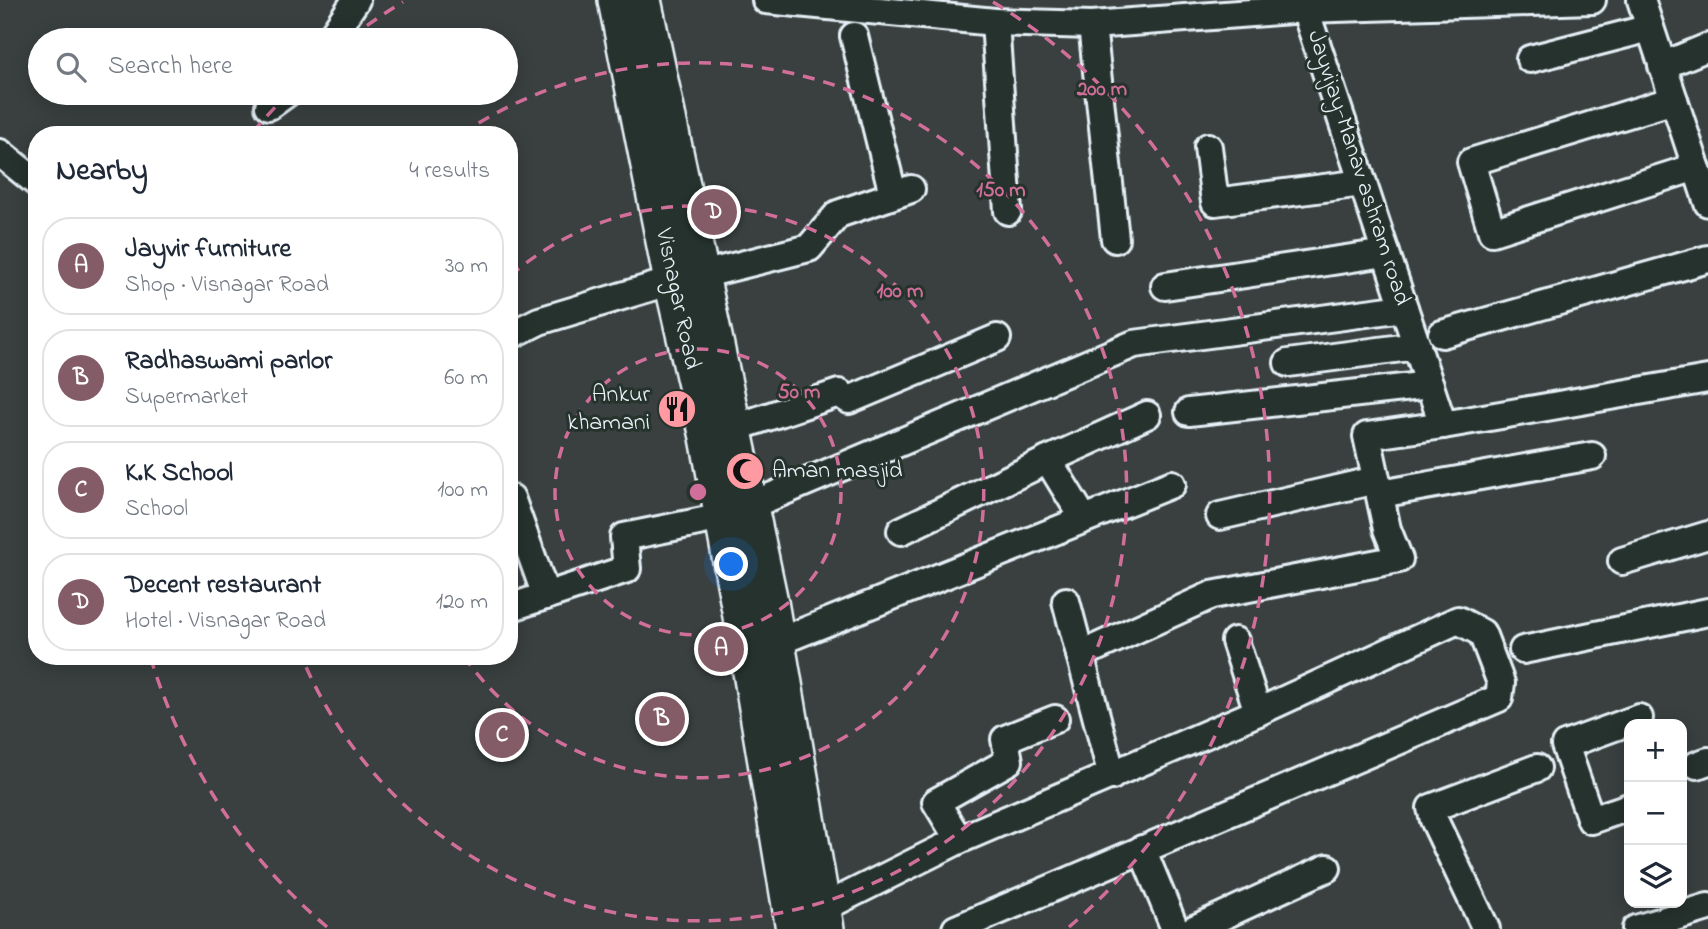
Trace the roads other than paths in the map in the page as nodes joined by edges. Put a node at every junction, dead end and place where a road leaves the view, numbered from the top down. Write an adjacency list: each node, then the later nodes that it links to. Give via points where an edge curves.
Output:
1 (356, 0): 12 (street)
2 (616, 0): 28 (main road, Visnagar Road)
3 (643, 0): 28 (main road)
4 (773, 0): 9 (street, Jayvijay-Manav ashram road)
5 (1592, 0): 8 (street)
6 (1641, 0): 11 (street)
7 (1174, 9): 8 (street, Jayvijay-Manav ashram road); 10 (street, Jayvijay-Manav ashram road)
8 (1305, 9): 22 (street, Jayvijay-Manav ashram road)
9 (995, 22): 10 (street, Jayvijay-Manav ashram road); 24 (street)
10 (1092, 25): 25 (street)
11 (1650, 27): 15 (street); 16 (street)
12 (337, 28)
13 (854, 36): 28 (street, via 902,192 838,214 809,248)
14 (1708, 47): 16 (street)
15 (1530, 59)
16 (1662, 66): 17 (street)
17 (1674, 100): 20 (street); 20 (street, via 1471,162 1492,232)
18 (1208, 147): 22 (street, via 1215,202)
19 (0, 153): 21 (street)
20 (1696, 167): 23 (street)
21 (28, 176)
22 (1363, 183): 26 (street, Jayvijay-Manav ashram road)
23 (1708, 204)
24 (1008, 211)
25 (1115, 239)
26 (1386, 253): 29 (street); 30 (street, Jayvijay-Manav ashram road)
27 (1708, 259): 32 (street)
28 (690, 277): 31 (street, via 539,321); 41 (main road); 46 (main road, Visnagar Road, via 708,437)
29 (1164, 286)
30 (1404, 309): 34 (street, Jayvijay-Manav ashram road); 46 (street, via 1133,344)
31 (518, 332)
32 (1442, 334)
33 (997, 338): 41 (street, via 849,400 839,393)
34 (1417, 346): 35 (street); 37 (street, Jayvijay-Manav ashram road)
35 (1288, 363)
36 (1708, 379): 40 (street)
37 (1430, 384): 38 (street); 40 (street, Jayvijay-Manav ashram road)
38 (1189, 412)
39 (1147, 415): 43 (street)
40 (1443, 425): 45 (street, via 1367,436)
41 (734, 428): 46 (main road)
42 (1592, 456): 45 (street)
43 (1048, 460): 49 (street); 50 (street)
44 (1172, 484): 49 (street)
45 (1378, 487): 47 (street); 60 (street, via 1399,558 1212,595)
46 (737, 512): 53 (street, via 624,537 627,569); 58 (main road, Visnagar Road)
47 (1220, 516)
48 (518, 518): 53 (street)
49 (1084, 519): 58 (street)
50 (901, 531)
51 (1708, 535): 52 (street)
52 (1622, 561)
53 (546, 596): 55 (street)
54 (1066, 601): 60 (street)
55 (518, 605)
56 (1708, 611): 59 (street)
57 (1235, 641): 61 (street)
58 (763, 648): 72 (main road, Visnagar Road)
59 (1523, 650)
60 (1080, 655): 65 (street)
61 (1258, 712): 65 (street); 68 (street, via 1458,620 1482,632 1501,683 1499,698 1481,707)
62 (1639, 718): 66 (street, via 1565,745 1591,820)
63 (1055, 719): 67 (street, via 1004,739 1009,761 936,802)
64 (1537, 768): 76 (street, via 1431,808)
65 (1112, 776): 67 (street)
66 (1624, 809)
67 (959, 840): 72 (street)
68 (1142, 849): 73 (street); 74 (street)
69 (1328, 867): 75 (street)
70 (1708, 906): 71 (street)
71 (1669, 910): 77 (street)
72 (809, 921)
73 (956, 929)
74 (1175, 929)
75 (1194, 929)
76 (1486, 929)
77 (1636, 929)

